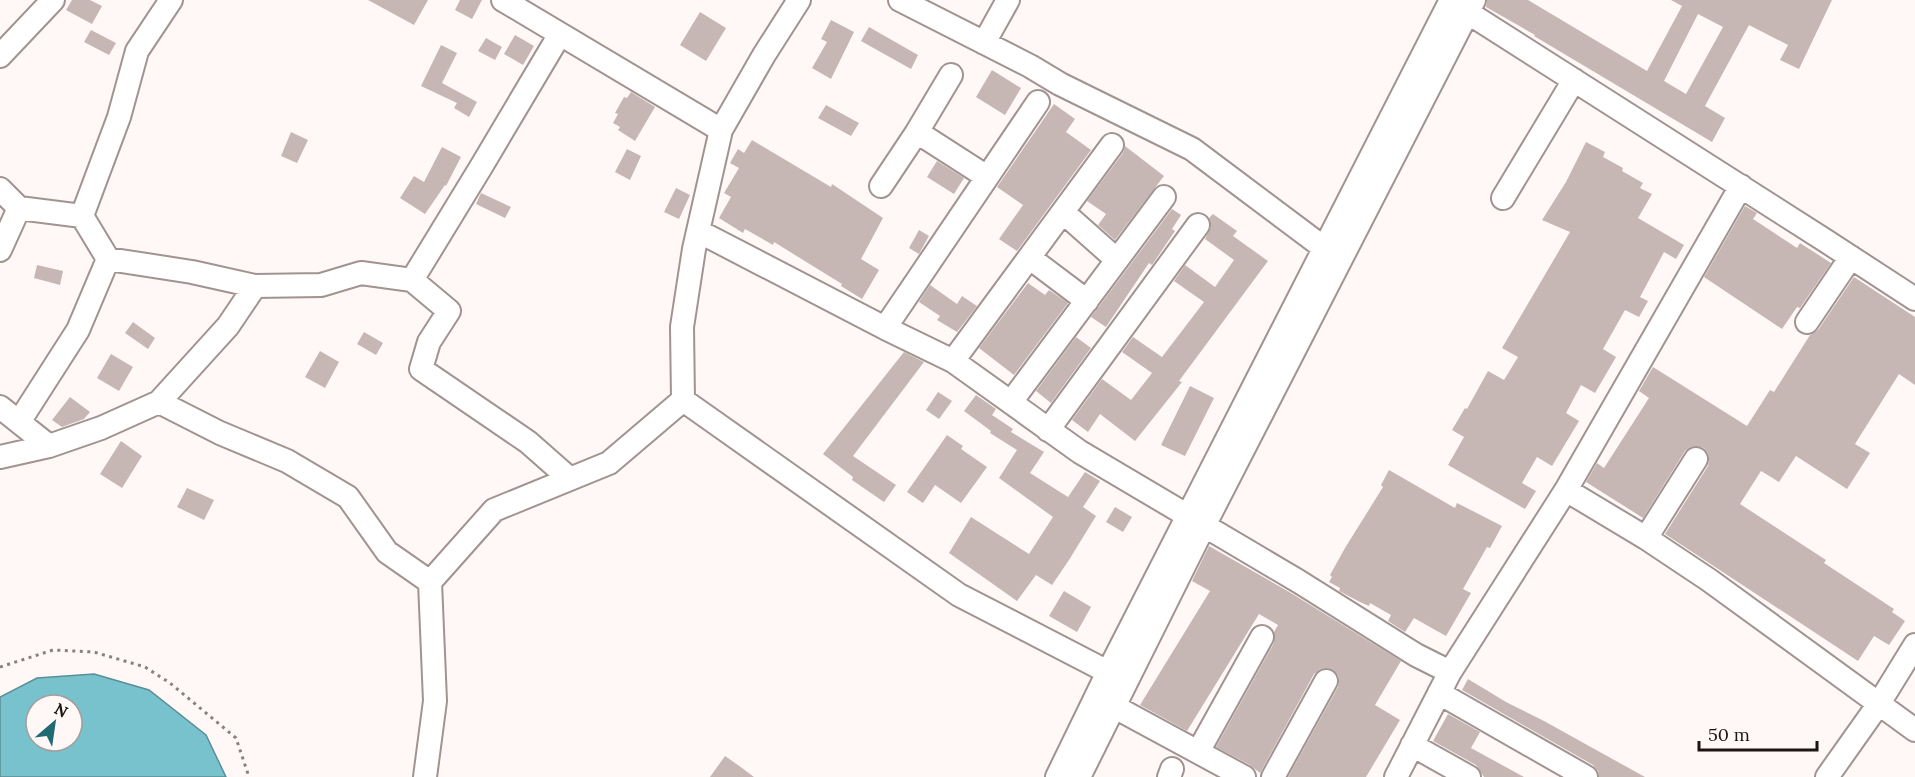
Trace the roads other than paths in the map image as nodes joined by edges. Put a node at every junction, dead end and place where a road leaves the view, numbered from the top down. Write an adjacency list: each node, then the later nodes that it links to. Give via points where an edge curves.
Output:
1 (53, 0): 10 (street)
2 (171, 0): 25 (street, via 137,51 119,117)
3 (503, 0): 8 (street)
4 (799, 0): 14 (street)
5 (900, 0): 9 (street)
6 (1008, 0): 9 (street)
7 (1461, 4): 12 (street); 28 (street); 52 (street)
8 (560, 34): 14 (street); 34 (street)
9 (984, 43): 28 (street, via 1192,149)
10 (0, 56)
11 (951, 75): 15 (street)
12 (1574, 80): 19 (street); 22 (street)
13 (1038, 102): 17 (street)
14 (721, 130): 27 (street)
15 (917, 132): 17 (street); 18 (street)
16 (1112, 146): 24 (street)
17 (987, 177): 39 (street)
18 (881, 186)
19 (1741, 186): 30 (street); 51 (street)
20 (0, 189): 23 (street)
21 (1164, 197): 33 (street)
22 (1503, 198)
23 (19, 208): 25 (street); 29 (street)
24 (1063, 212): 31 (street); 33 (street)
25 (82, 216): 32 (street)
26 (1198, 225): 46 (street)
27 (698, 231): 39 (street); 41 (street, via 682,327)
28 (1324, 248): 52 (street)
29 (0, 250)
30 (1851, 257): 36 (street); 38 (street)
31 (1030, 258): 37 (street); 40 (street)
32 (108, 259): 35 (street); 45 (street, via 78,330)
33 (1117, 260): 37 (street)
34 (412, 280): 35 (street, via 361,273 321,285); 50 (street, via 449,310 429,342 421,369 528,442)
35 (255, 286): 42 (street, via 228,326)
36 (1915, 299)
37 (1087, 301): 43 (street)
38 (1807, 322)
39 (885, 328): 40 (street)
40 (953, 361): 43 (street)
41 (683, 400): 50 (street, via 609,463); 57 (street, via 959,595)
42 (159, 402): 47 (street); 54 (street, via 287,461 348,497 387,552)
43 (1011, 402): 46 (street)
44 (0, 407): 45 (street)
45 (19, 423): 47 (street)
46 (1048, 430): 52 (street)
47 (49, 446): 48 (street)
48 (0, 457)
49 (1696, 459): 53 (street)
50 (570, 479): 54 (street, via 494,510)
51 (1566, 490): 53 (street); 58 (street)
52 (1196, 521): 57 (street); 58 (street); 62 (street)
53 (1646, 538): 61 (street)
54 (430, 582): 66 (street, via 435,701)
55 (1262, 637): 65 (street)
56 (1915, 645): 61 (street)
57 (1108, 672): 67 (street)
58 (1450, 672): 60 (street)
59 (1326, 681): 70 (street)
60 (1439, 693): 64 (street); 73 (street)
61 (1878, 705): 63 (street); 74 (street)
62 (1113, 706): 65 (street); 68 (street)
63 (1915, 730)
64 (1412, 745): 71 (street); 72 (street)
65 (1198, 752): 69 (street)
66 (425, 777)
67 (1057, 777)
68 (1079, 777)
69 (1244, 777)
70 (1274, 777)
71 (1396, 777)
72 (1469, 777)
73 (1586, 777)
74 (1827, 777)

